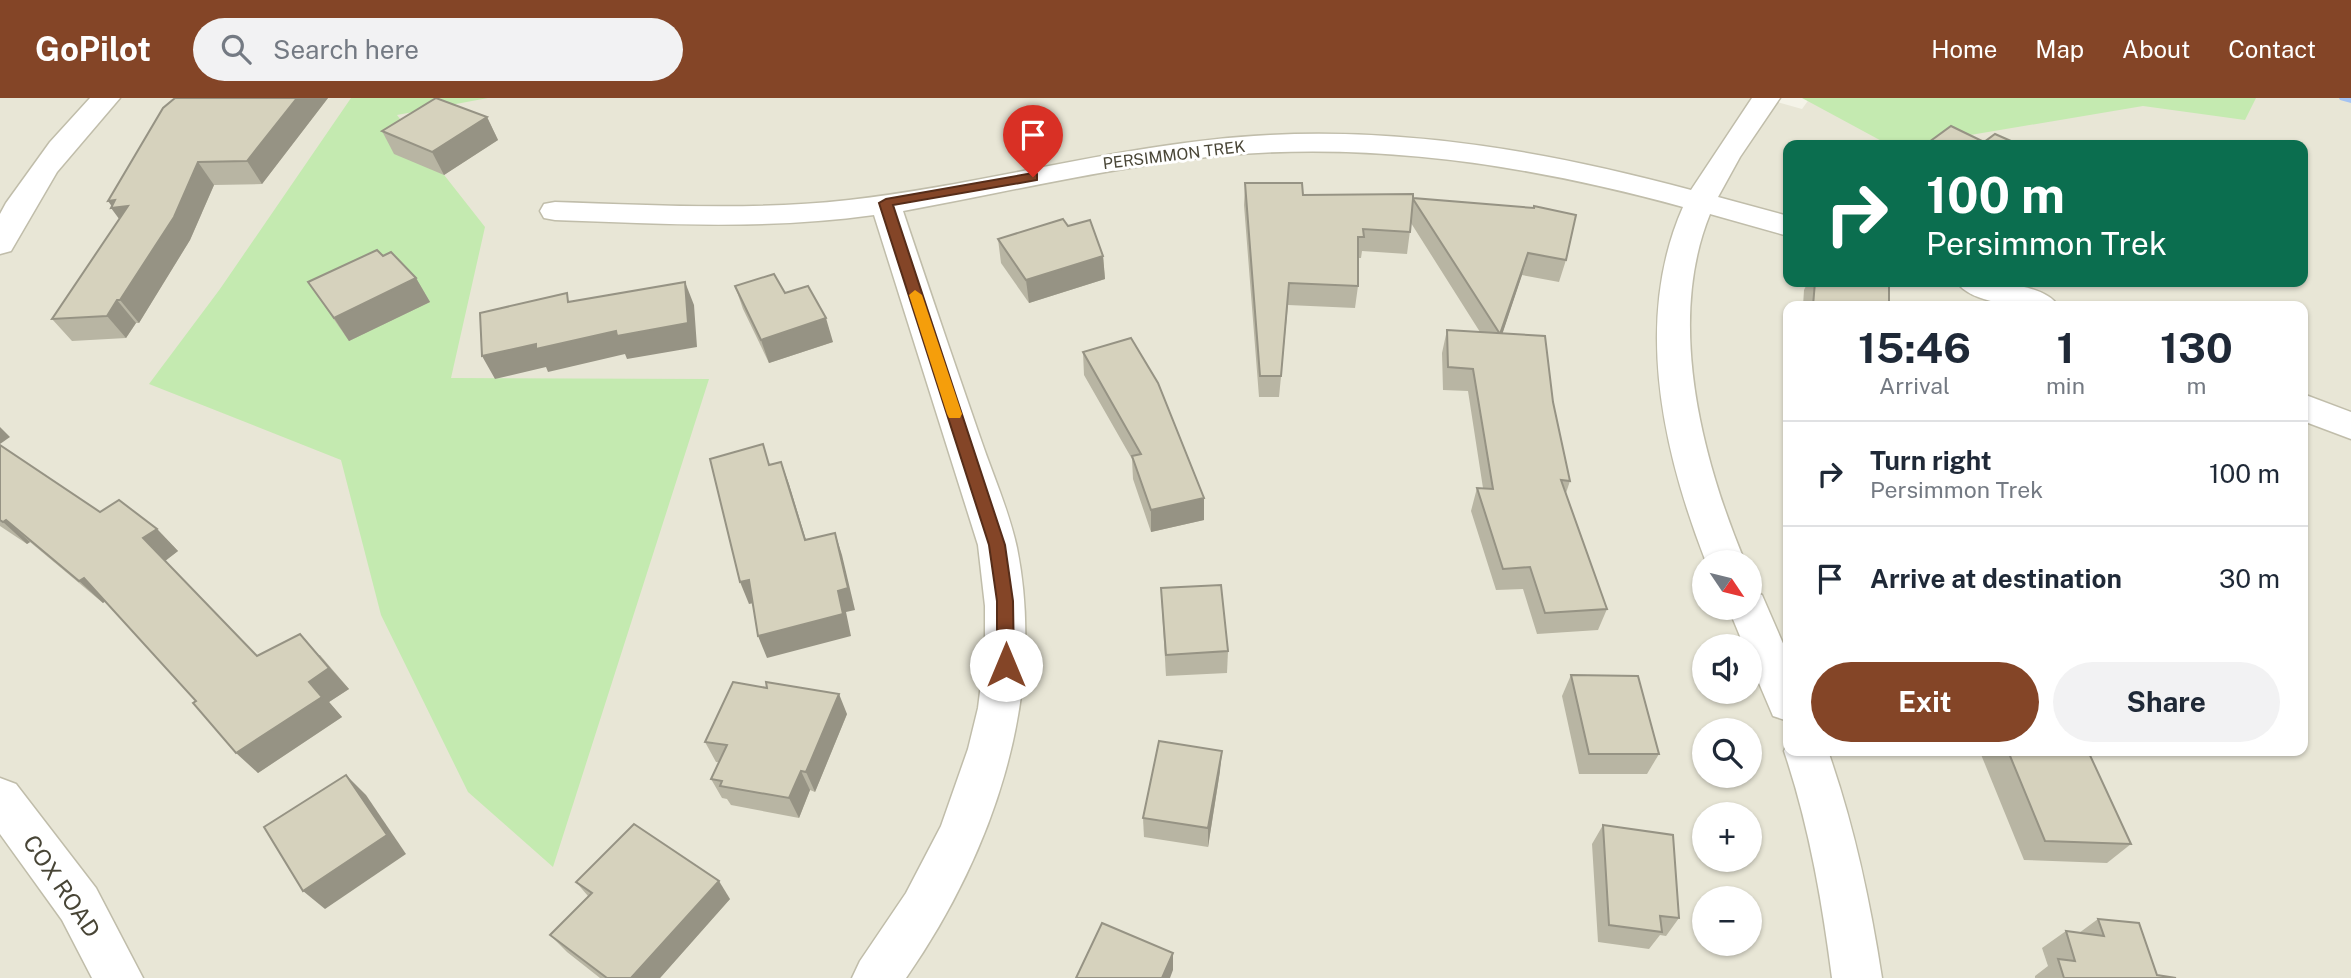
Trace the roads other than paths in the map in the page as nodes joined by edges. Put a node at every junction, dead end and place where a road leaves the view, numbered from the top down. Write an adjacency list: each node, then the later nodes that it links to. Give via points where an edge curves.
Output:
1 (107, 98): 7 (street, via 45,165)
2 (1766, 98): 3 (street)
3 (1701, 202): 4 (street, PERSIMMON TREK, via 1537,162 1346,143 1193,151); 6 (street, PERSIMMON TREK); 12 (street, via 1677,276 1674,346 1685,444)
4 (886, 203): 5 (street, PERSIMMON TREK, via 725,215); 18 (street, via 997,545 1005,601 1006,665 983,772 948,859 901,947)
5 (555, 211)
6 (1783, 225)
7 (0, 243)
8 (1987, 287): 9 (street)
9 (2028, 301)
10 (2308, 409): 11 (street)
11 (2351, 426)
12 (1722, 550)
13 (1753, 620): 14 (street)
14 (1783, 692)
15 (1808, 756): 19 (street, via 1840,863)
16 (0, 798): 17 (street, COX ROAD, via 79,904)
17 (118, 978)
18 (877, 978)
19 (1857, 978)

